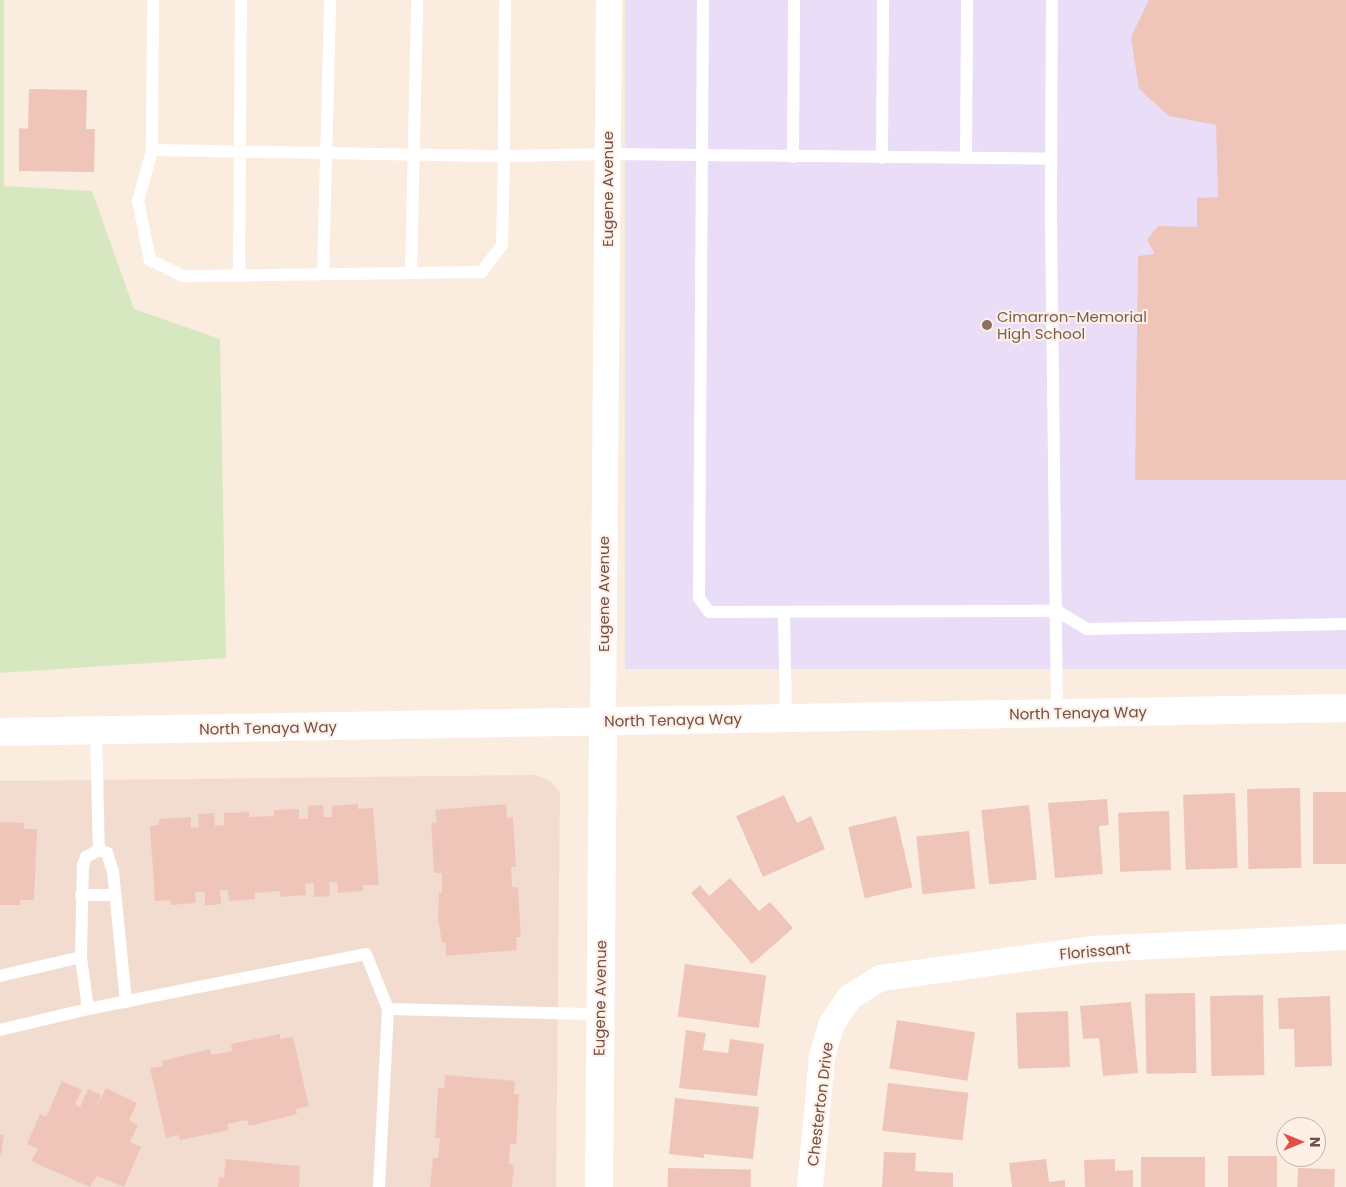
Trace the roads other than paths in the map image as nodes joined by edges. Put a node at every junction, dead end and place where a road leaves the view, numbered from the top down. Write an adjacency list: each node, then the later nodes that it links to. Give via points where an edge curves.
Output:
1 (153, 0): 12 (lane)
2 (241, 0): 13 (lane)
3 (330, 0): 14 (lane)
4 (417, 0): 15 (lane)
5 (505, 0): 17 (lane)
6 (609, 0): 16 (street, Eugene Avenue)
7 (703, 0): 18 (lane)
8 (794, 0): 19 (lane)
9 (883, 0): 20 (lane)
10 (967, 0): 21 (lane)
11 (1052, 0): 22 (lane)
12 (152, 150): 13 (lane); 25 (lane, via 138,201 150,260 183,276)
13 (239, 152): 14 (lane); 25 (lane)
14 (325, 153): 15 (lane); 24 (lane)
15 (414, 154): 17 (lane); 23 (lane)
16 (608, 154): 17 (lane); 18 (lane); 32 (street, Eugene Avenue)
17 (504, 156): 23 (lane, via 502,245 482,272)
18 (702, 156): 19 (lane); 27 (lane, via 699,598 709,612)
19 (793, 157): 20 (lane)
20 (882, 158): 21 (lane)
21 (966, 158): 22 (lane)
22 (1051, 159): 26 (lane)
23 (411, 273): 24 (lane)
24 (323, 274): 25 (lane)
25 (239, 276)
26 (1057, 611): 27 (lane); 28 (lane, via 1087,629); 30 (lane)
27 (784, 613): 31 (lane)
28 (1346, 624)
29 (1346, 708): 30 (main road, North Tenaya Way)
30 (1057, 714): 31 (main road, North Tenaya Way)
31 (786, 718): 32 (main road, North Tenaya Way)
32 (603, 720): 33 (main road, North Tenaya Way); 45 (main road, Eugene Avenue)
33 (96, 731): 34 (main road, North Tenaya Way); 35 (lane)
34 (0, 732)
35 (98, 850): 36 (lane, via 107,853 111,861); 37 (lane, via 86,857)
36 (115, 895): 37 (lane); 42 (lane)
37 (81, 896): 39 (lane)
38 (1346, 937): 41 (street, Florissant, via 1093,949 882,978)
39 (81, 957): 40 (lane); 43 (lane)
40 (0, 976)
41 (850, 997): 49 (street, Chesterton Drive, via 831,1025 822,1057)
42 (126, 1002): 43 (lane); 44 (lane, via 366,954)
43 (88, 1009): 46 (lane)
44 (388, 1009): 45 (lane); 47 (lane)
45 (600, 1014): 48 (main road, Eugene Avenue)
46 (0, 1030)
47 (379, 1187)
48 (599, 1187)
49 (810, 1187)

